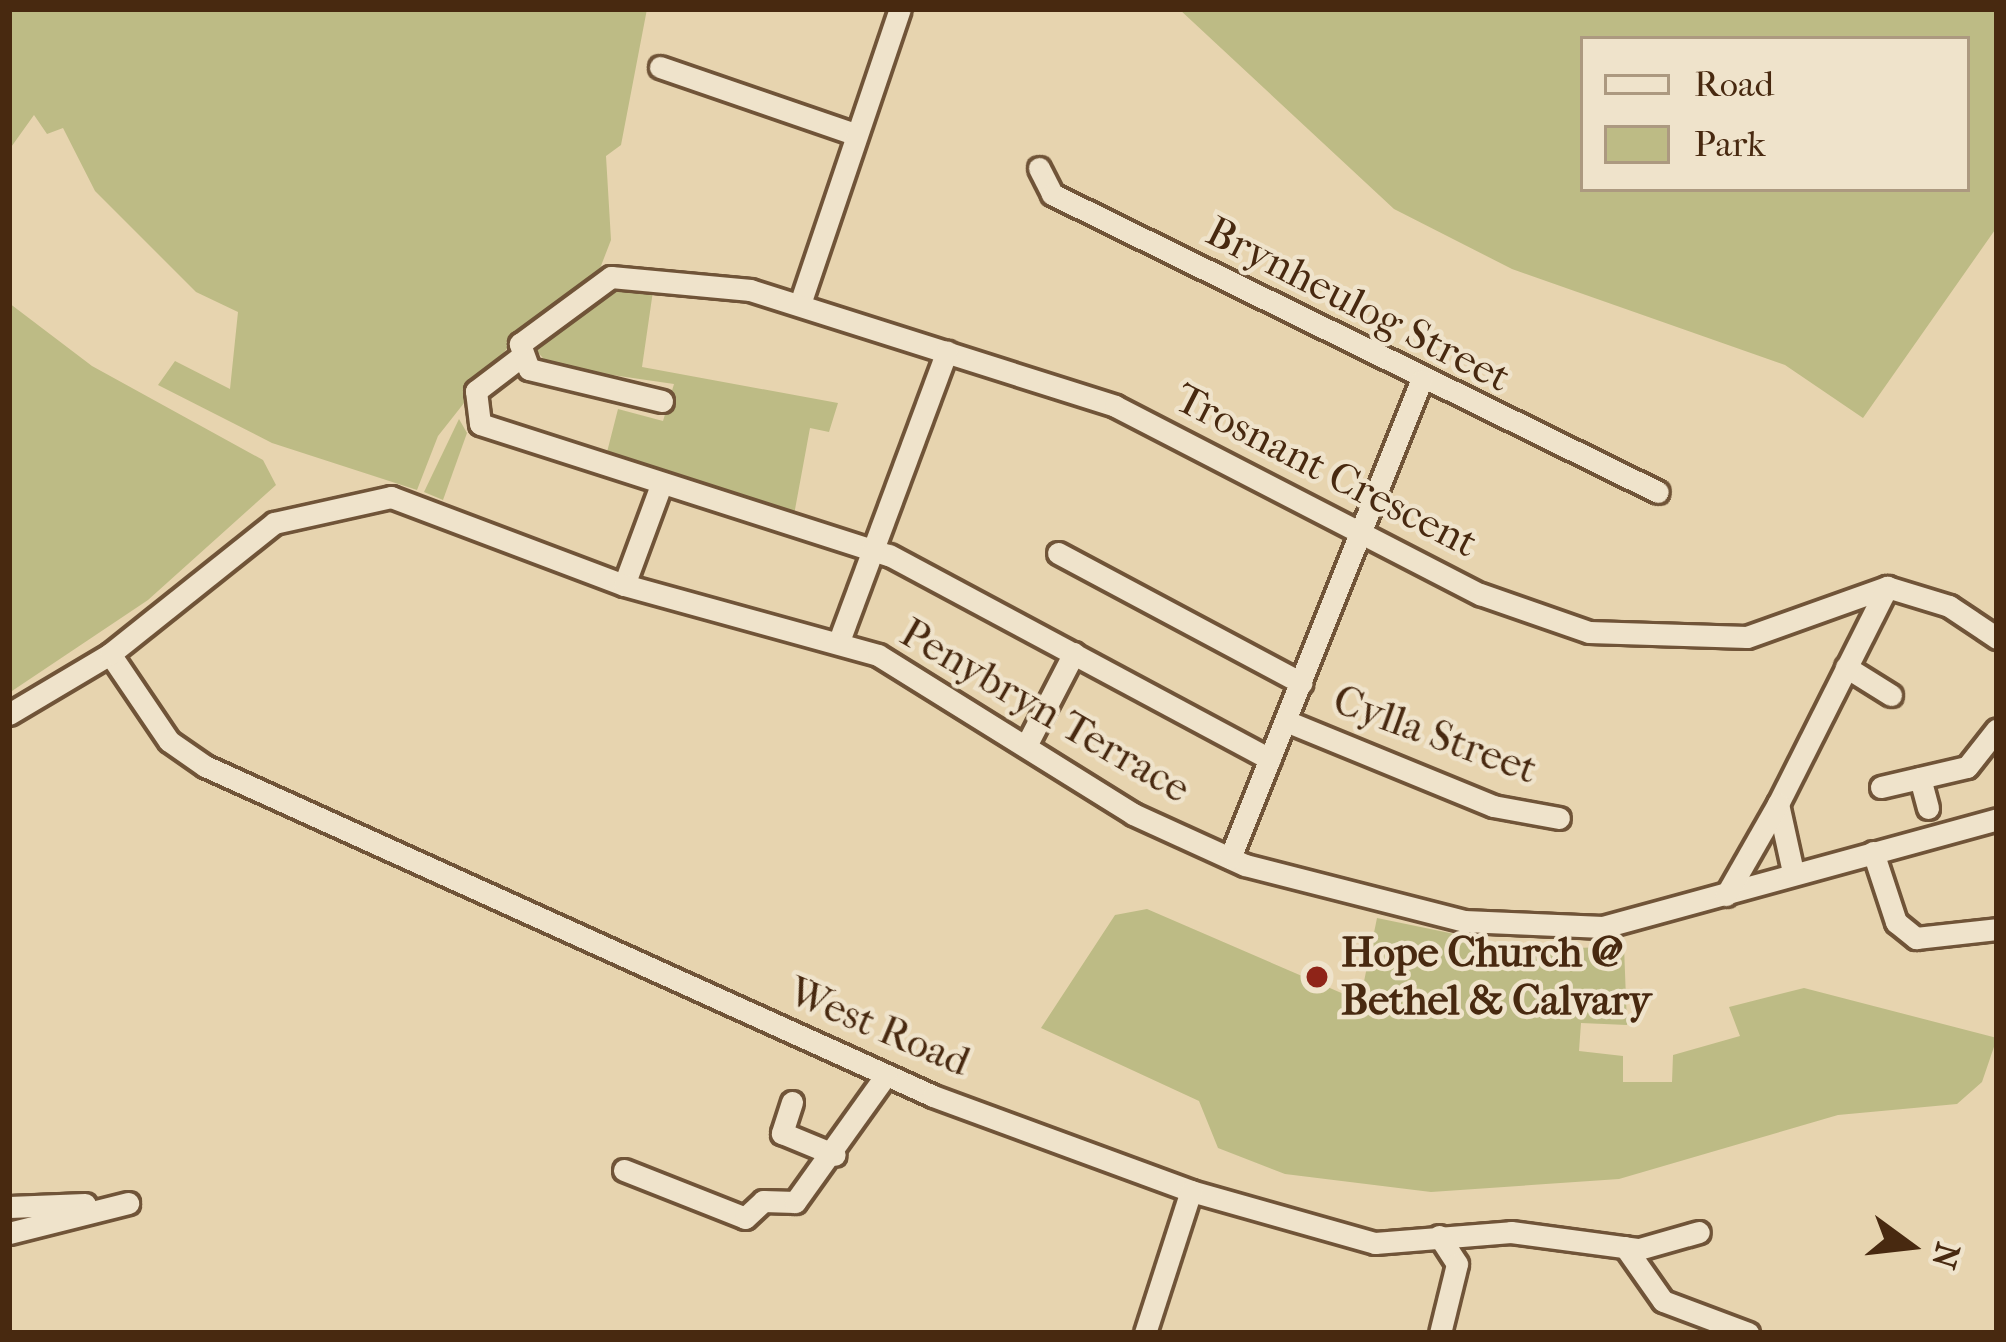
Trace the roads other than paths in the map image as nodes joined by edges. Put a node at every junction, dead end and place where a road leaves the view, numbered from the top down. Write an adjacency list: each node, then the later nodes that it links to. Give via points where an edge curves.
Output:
1 (900, 9): 3 (street)
2 (660, 67): 3 (street)
3 (855, 134): 5 (street)
4 (1039, 168): 8 (street, Brynheulog Street, via 1052,194)
5 (800, 304): 6 (street, Trosnant Crescent); 7 (street, Trosnant Crescent, via 611,277 530,333)
6 (947, 350): 12 (street, Trosnant Crescent, via 1115,406); 13 (street)
7 (518, 359): 9 (street); 10 (street, via 476,392 480,424)
8 (1421, 381): 11 (street, Brynheulog Street); 12 (street)
9 (662, 401)
10 (661, 485): 13 (street); 15 (street)
11 (1658, 492)
12 (1360, 532): 17 (street, Trosnant Crescent, via 1480,594 1608,635 1747,637); 24 (street)
13 (868, 548): 20 (street); 21 (street)
14 (1058, 553): 24 (street, Cylla Street)
15 (624, 585): 20 (street, Penybryn Terrace); 22 (street, Penybryn Terrace, via 391,497 333,502 274,523)
16 (1887, 587): 17 (street, Trosnant Crescent); 18 (street); 19 (street, via 1948,606)
17 (1831, 604): 18 (street)
18 (1863, 634): 23 (street)
19 (1997, 638)
20 (839, 641): 29 (street, Penybryn Terrace)
21 (1074, 652): 29 (street); 30 (street)
22 (110, 654): 26 (street, Penybryn Terrace); 42 (street, West Road, via 169,741 205,766)
23 (1846, 667): 25 (street); 33 (street)
24 (1300, 683): 27 (street)
25 (1892, 695)
26 (9, 714)
27 (1286, 721): 30 (street); 35 (street, Cylla Street, via 1493,806)
28 (1997, 729): 31 (street, via 1967,767)
29 (1028, 742): 38 (street, Penybryn Terrace, via 1133,814)
30 (1270, 758): 38 (street)
31 (1920, 778): 32 (street); 34 (street)
32 (1881, 787)
33 (1778, 804): 39 (street); 40 (street)
34 (1928, 808)
35 (1559, 818)
36 (1997, 820): 37 (street, Penybryn Terrace)
37 (1873, 852): 39 (street, Penybryn Terrace); 41 (street, via 1896,922 1916,938)
38 (1230, 858): 40 (street, Penybryn Terrace, via 1520,927 1603,927)
39 (1793, 872): 40 (street, Penybryn Terrace)
40 (1726, 895)
41 (1997, 929)
42 (886, 1075): 44 (street); 46 (street, West Road)
43 (792, 1102): 44 (street, via 782,1133)
44 (835, 1155): 45 (street, via 795,1202 763,1201 745,1218)
45 (625, 1170)
46 (1191, 1190): 52 (street, West Road, via 1376,1243); 54 (street)
47 (128, 1203): 51 (street)
48 (85, 1204): 49 (street)
49 (9, 1207)
50 (1699, 1232): 53 (street, West Road)
51 (9, 1234)
52 (1439, 1236): 53 (street, West Road); 55 (street, via 1457,1264)
53 (1625, 1246): 56 (street, via 1663,1301)
54 (1145, 1333)
55 (1440, 1333)
56 (1748, 1333)

